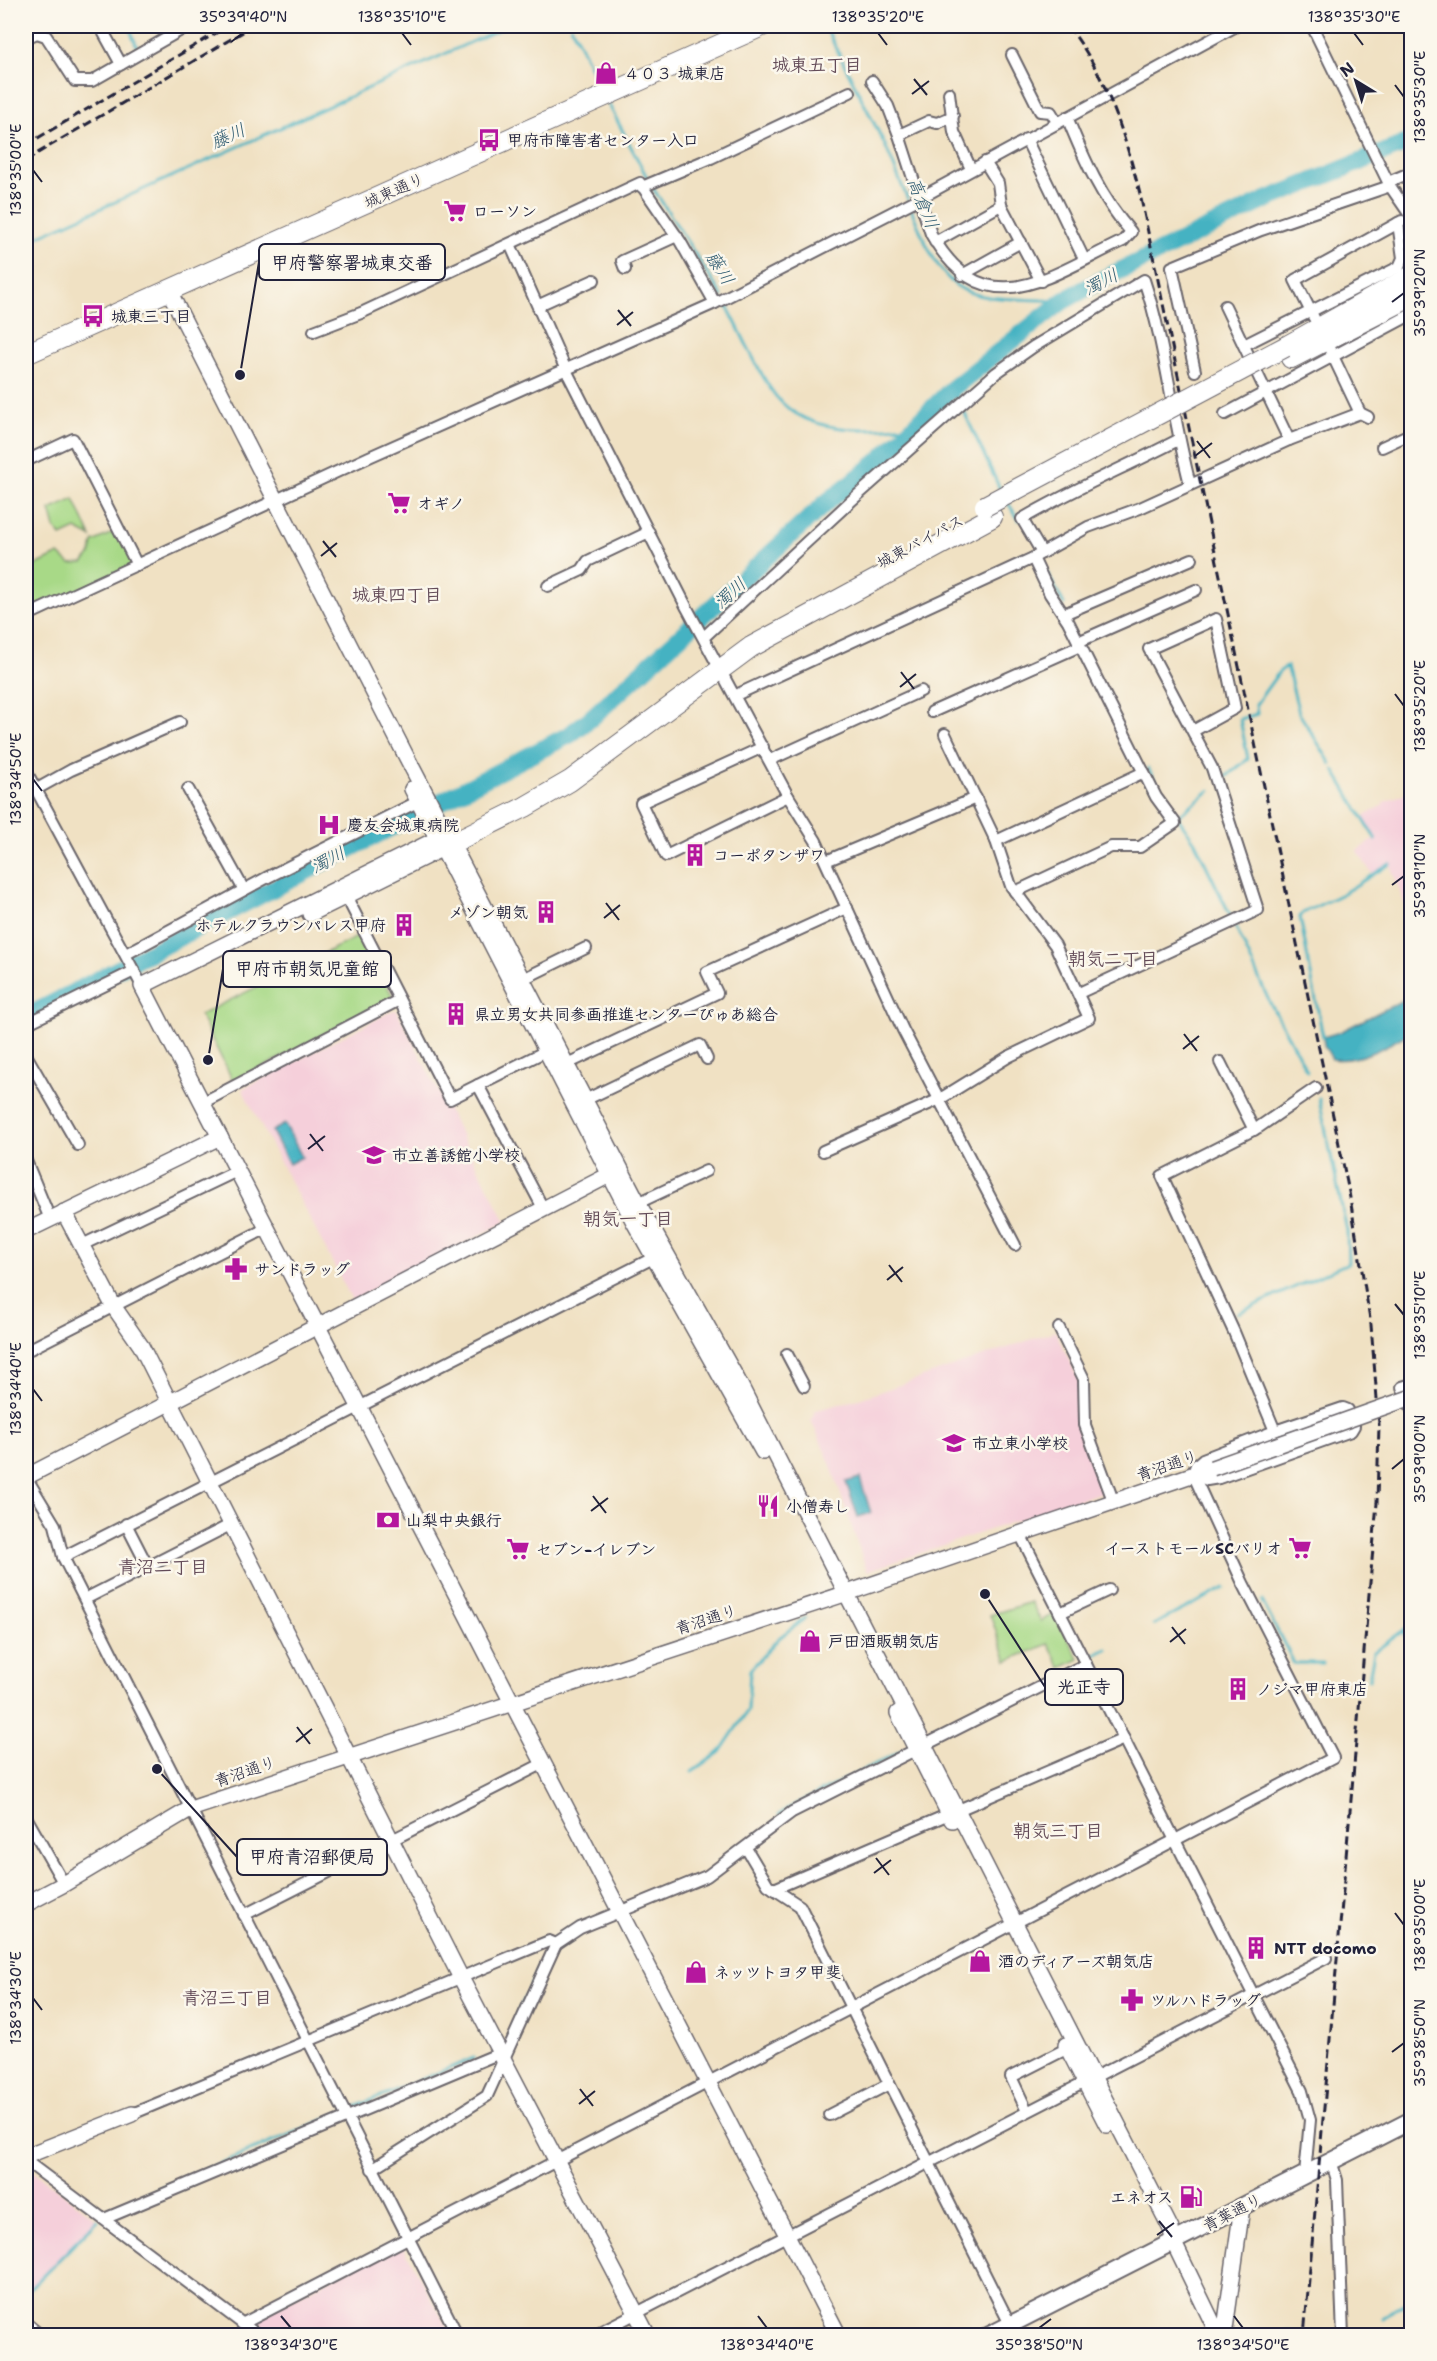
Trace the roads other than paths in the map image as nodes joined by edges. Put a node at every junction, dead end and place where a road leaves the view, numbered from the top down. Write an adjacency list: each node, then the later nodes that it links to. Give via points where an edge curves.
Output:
1 (100, 26): 8 (street)
2 (188, 26): 8 (street)
3 (762, 26): 35 (highway, 城東通り)
4 (1236, 26): 13 (street)
5 (1312, 26): 19 (street)
6 (26, 38): 8 (street, via 37,33 46,36 75,81 92,81)
7 (1012, 55): 13 (street, via 1040,111 1051,112)
8 (121, 64)
9 (872, 81): 14 (street, via 888,106)
10 (850, 92): 20 (street)
11 (949, 93): 12 (street)
12 (953, 116): 14 (street, via 937,123 929,121); 17 (street, via 954,132)
13 (1062, 120): 15 (street); 29 (street, via 1116,215 1131,232 1123,241)
14 (899, 135): 21 (street)
15 (1026, 140): 16 (street); 29 (street)
16 (986, 162): 17 (street); 22 (street, via 998,183)
17 (971, 169): 21 (street)
18 (1412, 172): 19 (street)
19 (1388, 181): 23 (street); 48 (street, via 1172,267)
20 (643, 186): 25 (street); 28 (street, via 640,183)
21 (918, 199): 26 (street); 37 (street)
22 (1001, 205): 26 (street); 27 (street)
23 (1411, 217): 24 (street)
24 (1398, 223): 41 (street, via 1403,258 1399,267); 41 (street, via 1295,280)
25 (677, 236): 30 (street, via 622,261); 37 (street)
26 (935, 242): 31 (street)
27 (1021, 242): 31 (street); 34 (street)
28 (510, 244): 38 (street); 42 (street)
29 (1084, 259): 34 (street)
30 (625, 269)
31 (962, 274): 34 (street, via 993,287)
32 (1412, 276): 44 (highway, 城東バイパス)
33 (594, 280): 38 (street)
34 (1041, 281)
35 (166, 292): 46 (highway, 城東通り); 57 (street)
36 (1412, 296): 44 (highway, 城東バイパス)
37 (716, 302): 47 (street)
38 (539, 305): 47 (street)
39 (1225, 306): 43 (street)
40 (1412, 314): 45 (street)
41 (1312, 315): 43 (street)
42 (314, 331)
43 (1244, 345): 49 (street)
44 (1288, 353): 68 (highway, 城東バイパス, bridge, via 988,512 796,608)
45 (1331, 353): 49 (street); 53 (street, via 1364,415)
46 (26, 354)
47 (566, 370): 57 (street); 58 (street)
48 (1195, 371)
49 (1267, 392): 50 (street); 53 (street)
50 (1225, 414)
51 (1412, 433): 54 (street)
52 (1178, 440): 56 (street); 59 (street, via 1074,489 1022,519); 66 (street, via 1144,280 996,373)
53 (1289, 441): 56 (street)
54 (1382, 447)
55 (26, 461): 61 (street, via 73,439)
56 (1190, 484): 59 (street, via 1088,527)
57 (273, 503): 61 (street); 83 (street)
58 (649, 532): 62 (street, via 588,561 582,570); 66 (street)
59 (1037, 555): 64 (street, via 1050,594); 70 (street)
60 (1192, 559): 64 (street)
61 (136, 565): 65 (street)
62 (548, 586)
63 (1196, 590): 67 (street)
64 (1064, 614): 67 (street)
65 (26, 616)
66 (704, 637): 68 (street)
67 (1079, 644): 71 (street); 78 (street)
68 (719, 663): 70 (street); 84 (highway, 城東バイパス, via 563,771 518,798)
69 (921, 691): 76 (street)
70 (736, 696): 75 (street)
71 (932, 712)
72 (180, 722): 80 (street)
73 (1192, 731): 73 (street, via 1149,649 1216,619 1235,708); 96 (street, via 1212,768 1258,910)
74 (945, 734): 82 (street)
75 (763, 747): 76 (street); 81 (street, via 641,803 666,856)
76 (770, 760): 81 (street)
77 (26, 771): 80 (street)
78 (1144, 772): 85 (street); 89 (street, via 1175,823 1140,847 1111,847)
79 (188, 789): 87 (street)
80 (31, 790): 92 (street)
81 (788, 796): 86 (street)
82 (976, 798): 85 (street); 86 (street)
83 (423, 799): 84 (street); 87 (street)
84 (441, 835): 88 (street); 94 (street); 99 (street)
85 (996, 840): 89 (street)
86 (826, 861): 90 (street)
87 (244, 890): 92 (street)
88 (344, 892): 95 (street); 97 (street)
89 (1015, 892): 96 (street, via 1055,945)
90 (847, 908): 103 (street, via 707,972 717,993); 106 (street, via 903,1030)
91 (586, 948): 94 (street)
92 (126, 955): 93 (street)
93 (134, 970): 95 (street); 98 (street)
94 (522, 978): 99 (street)
95 (144, 990): 108 (street)
96 (1078, 993): 106 (street, via 1089,1017 1008,1057)
97 (399, 1000): 104 (street, via 450,1099); 108 (street)
98 (26, 1024)
99 (552, 1048): 103 (street); 104 (street); 116 (street)
100 (26, 1054): 111 (street)
101 (707, 1059): 107 (street, via 700,1045)
102 (1220, 1062): 109 (street)
103 (567, 1064): 107 (street)
104 (478, 1085): 118 (street)
105 (1316, 1088): 109 (street)
106 (940, 1099): 112 (street); 123 (street)
107 (585, 1100): 116 (street)
108 (202, 1103): 110 (street)
109 (1254, 1130): 136 (street, via 1162,1176)
110 (220, 1137): 114 (street); 119 (street)
111 (78, 1145)
112 (823, 1151)
113 (26, 1161): 119 (street)
114 (237, 1171): 120 (street); 122 (street)
115 (706, 1171): 117 (street)
116 (616, 1173): 117 (street); 118 (street); 124 (street)
117 (638, 1203): 124 (street)
118 (544, 1210): 126 (street)
119 (57, 1216): 121 (street); 122 (street)
120 (267, 1228): 125 (street); 126 (street)
121 (26, 1231)
122 (82, 1245): 125 (street)
123 (1015, 1245)
124 (659, 1255): 134 (street); 147 (street, via 738,1381)
125 (114, 1307): 128 (street); 133 (street, via 141,1346)
126 (318, 1326): 133 (street); 134 (street)
127 (1059, 1328): 140 (street, via 1084,1379 1085,1425)
128 (26, 1351)
129 (787, 1354): 131 (street)
130 (1412, 1384): 135 (street, via 1402,1387)
131 (804, 1386)
132 (1412, 1397): 137 (street, 青沼通り, bridge)
133 (170, 1402): 138 (street); 139 (street)
134 (360, 1407): 139 (street); 151 (street)
135 (1412, 1410)
136 (1275, 1431): 137 (street, via 1203,1459); 137 (street, via 1342,1408 1348,1410 1354,1426 1351,1431 1219,1478 1207,1480)
137 (1193, 1474): 140 (street, 青沼通り); 160 (street, via 1243,1583 1333,1758)
138 (26, 1477): 144 (street, via 55,1525)
139 (210, 1481): 141 (street); 142 (street)
140 (1114, 1503): 143 (street, 青沼通り)
141 (126, 1524): 144 (street); 145 (street)
142 (232, 1524): 145 (street); 154 (street)
143 (1020, 1534): 147 (street, 青沼通り); 149 (street)
144 (63, 1557): 148 (street)
145 (148, 1567): 148 (street)
146 (1109, 1590): 149 (street)
147 (842, 1594): 151 (street, 青沼通り); 153 (street)
148 (85, 1599): 156 (street)
149 (1060, 1613): 150 (street)
150 (1086, 1664): 152 (street); 153 (street)
151 (513, 1701): 154 (street, 青沼通り); 155 (street)
152 (1124, 1739): 157 (street); 160 (street)
153 (921, 1747): 157 (street); 161 (street, via 792,1812)
154 (348, 1756): 156 (street, 青沼通り); 159 (street)
155 (544, 1763): 159 (street); 165 (street)
156 (190, 1809): 162 (street, 青沼通り); 166 (street)
157 (954, 1811): 163 (street); 167 (street)
158 (26, 1816): 162 (street)
159 (391, 1840): 166 (street); 170 (street)
160 (1177, 1840): 167 (street); 171 (street)
161 (746, 1848): 163 (street, via 768,1885); 165 (street, via 707,1876)
162 (64, 1884): 164 (street, 青沼通り)
163 (774, 1888): 172 (street, via 800,1906)
164 (26, 1904)
165 (621, 1911): 168 (street); 177 (street)
166 (244, 1915): 173 (street)
167 (1011, 1926): 172 (street); 174 (street); 176 (street)
168 (553, 1943): 170 (street); 175 (street)
169 (1326, 1958): 171 (street)
170 (461, 1978): 173 (street); 175 (street)
171 (1253, 1995): 176 (street); 189 (street, via 1306,2099 1310,2120)
172 (850, 2008): 177 (street); 178 (street)
173 (309, 2042): 180 (street); 181 (street)
174 (1068, 2048): 176 (street); 179 (street, via 1011,2077)
175 (502, 2057): 181 (street); 185 (street); 188 (street, via 487,2096)
176 (1090, 2079): 179 (street); 194 (street, via 1172,2229)
177 (710, 2081): 185 (street); 192 (street)
178 (889, 2084): 182 (street); 187 (street)
179 (1027, 2111): 187 (street)
180 (132, 2114): 184 (street)
181 (345, 2114): 188 (street); 191 (street)
182 (829, 2115)
183 (1412, 2120): 186 (main road, 青葉通り)
184 (26, 2158): 191 (street)
185 (556, 2160): 193 (street); 195 (street)
186 (1331, 2161): 189 (main road, 青葉通り); 207 (street, via 1337,2180)
187 (929, 2162): 192 (street); 198 (street)
188 (372, 2169): 193 (street)
189 (1305, 2174): 190 (main road, 青葉通り)
190 (1242, 2207): 194 (main road, 青葉通り); 206 (street)
191 (101, 2217): 196 (street)
192 (789, 2235): 195 (street); 204 (street)
193 (407, 2238): 196 (street); 201 (street)
194 (1173, 2241): 198 (main road, 青葉通り); 206 (street)
195 (637, 2313): 202 (street); 203 (street)
196 (242, 2324): 200 (street)
197 (26, 2326): 199 (street)
198 (1014, 2330): 205 (main road, 青葉通り)
199 (38, 2336)
200 (259, 2336)
201 (458, 2336)
202 (592, 2336)
203 (648, 2336)
204 (839, 2336)
205 (988, 2336)
206 (1222, 2336)
207 (1343, 2336)

